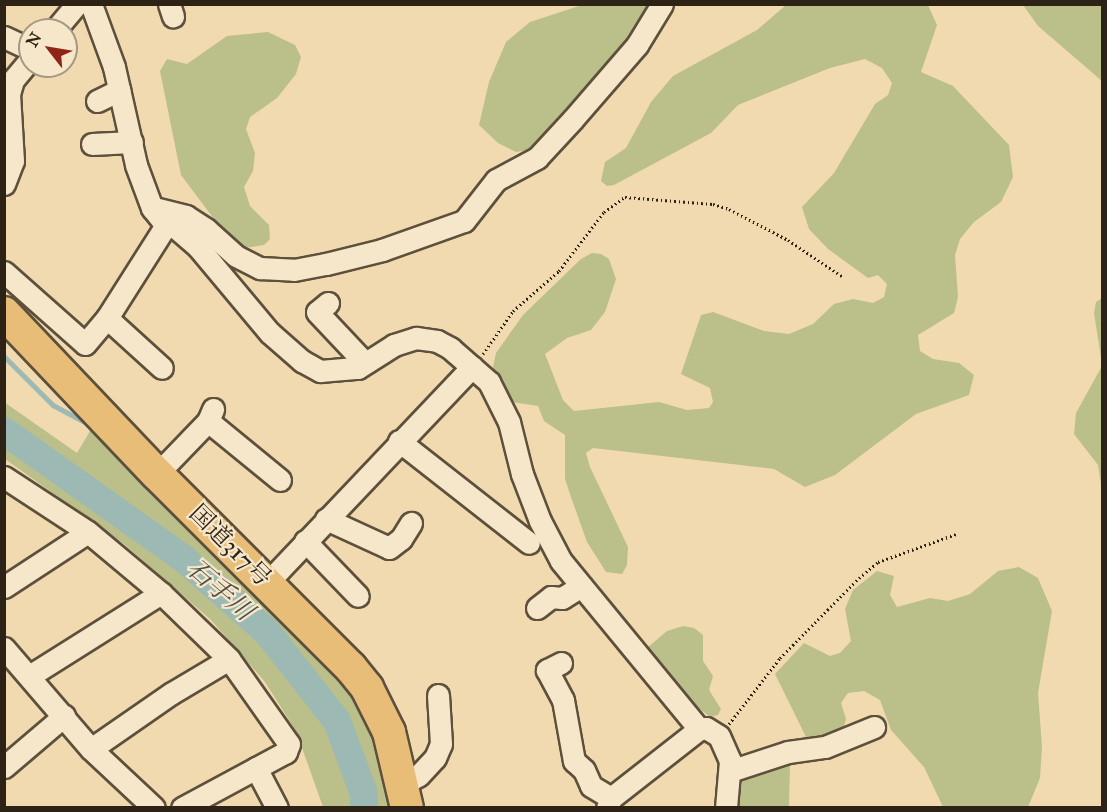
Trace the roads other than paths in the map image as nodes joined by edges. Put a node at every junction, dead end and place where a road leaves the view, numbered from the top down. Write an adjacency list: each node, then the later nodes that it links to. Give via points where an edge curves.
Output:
1 (77, 4): 4 (street)
2 (91, 4): 8 (street)
3 (662, 4): 13 (street, via 637,45 573,119 537,158 496,180 464,221 382,250 294,270 260,268 236,256 186,216)
4 (65, 18)
5 (4, 37): 6 (street)
6 (18, 43)
7 (18, 74): 12 (street, via 9,94 13,161)
8 (120, 90): 9 (street); 10 (street)
9 (97, 100)
10 (132, 142): 11 (street); 13 (street, via 138,173)
11 (92, 144)
12 (4, 184)
13 (152, 208): 14 (street)
14 (166, 225): 18 (street); 19 (street, via 175,227 198,247 270,333 302,362 320,371 337,372)
15 (4, 272): 18 (street, via 84,344)
16 (328, 303): 19 (street, via 317,312)
17 (4, 313): 23 (highway, 国道317号)
18 (107, 318): 21 (street)
19 (365, 363): 20 (street, via 394,345 416,338 436,341)
20 (472, 367): 22 (street); 32 (street, via 489,382 500,402 540,521 561,561)
21 (162, 368)
22 (399, 441): 26 (street); 30 (street)
23 (157, 474): 25 (street, via 211,414); 31 (highway, 国道317号)
24 (4, 477): 28 (street)
25 (280, 479)
26 (326, 519): 27 (street, via 389,548 401,539); 29 (street)
27 (411, 523)
28 (88, 532): 33 (street); 34 (street)
29 (305, 541): 31 (street); 35 (street)
30 (529, 543)
31 (267, 583): 49 (highway, 国道317号, via 367,688 389,732)
32 (581, 586): 36 (street, via 562,598 551,597); 44 (street)
33 (4, 587)
34 (161, 593): 38 (street); 40 (street)
35 (358, 596)
36 (537, 608)
37 (4, 648): 40 (street)
38 (230, 659): 45 (street); 47 (street, via 290,744 286,752)
39 (561, 663): 50 (street, via 547,670 563,700 574,761)
40 (31, 675): 42 (street)
41 (438, 695): 49 (street, via 441,744 435,758)
42 (64, 717): 45 (street); 46 (street)
43 (874, 727): 48 (street, via 825,747 788,752)
44 (709, 732): 48 (street); 50 (street)
45 (91, 749): 52 (street)
46 (4, 767)
47 (256, 768): 51 (street); 53 (street)
48 (730, 771): 54 (street)
49 (405, 796)
50 (609, 803)
51 (190, 806)
52 (154, 807)
53 (277, 807)
54 (726, 807)

